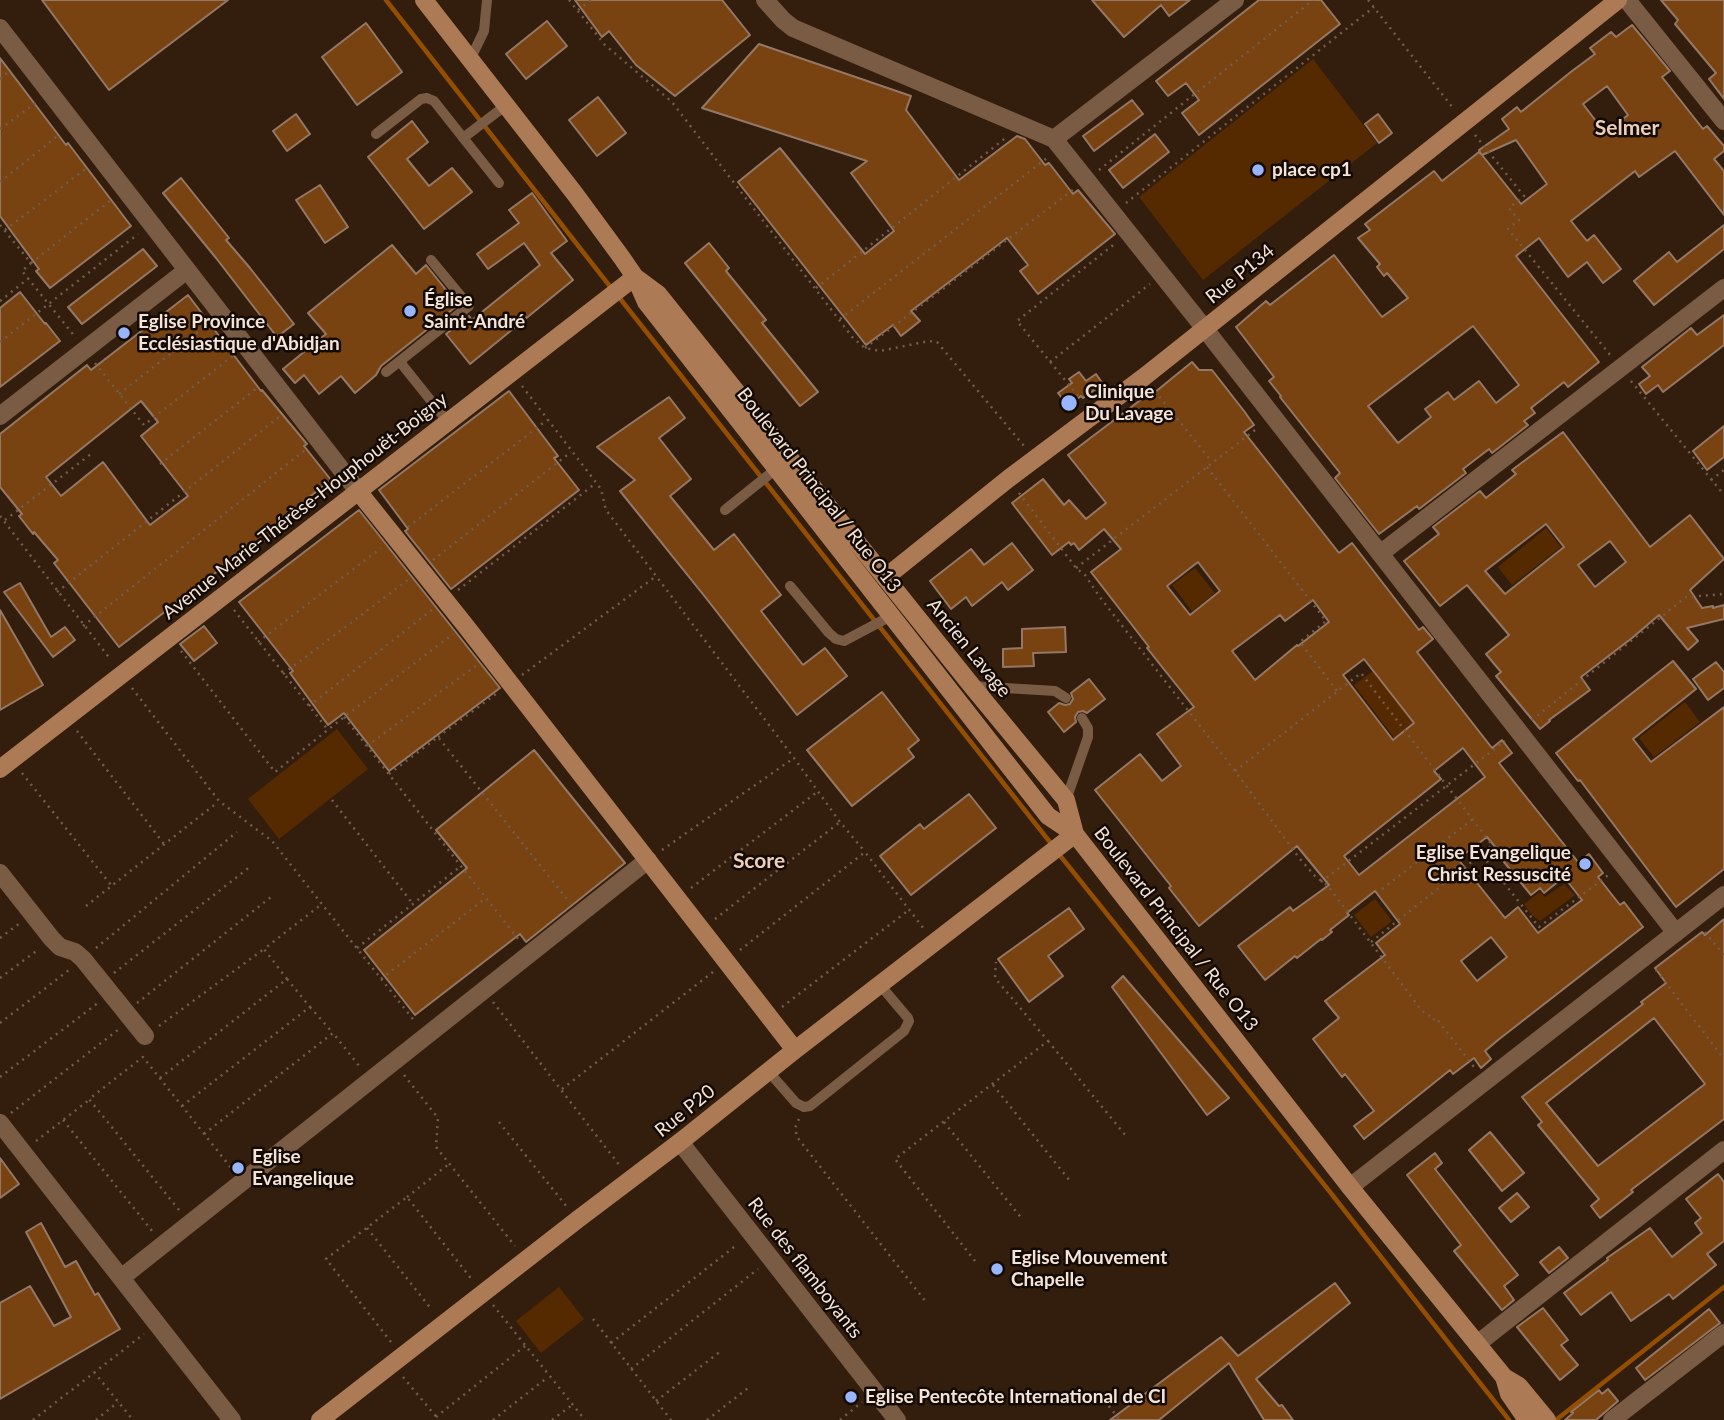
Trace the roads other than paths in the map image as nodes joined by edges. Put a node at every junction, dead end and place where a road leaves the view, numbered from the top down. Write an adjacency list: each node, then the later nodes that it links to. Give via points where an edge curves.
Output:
1 (424, 0): 8 (street, Boulevard Principal / Rue O13)
2 (487, 0): 8 (lane, via 484,31)
3 (765, 0): 13 (street, via 793,28)
4 (1235, 0): 13 (street)
5 (1618, 0): 19 (street, Rue P134)
6 (1627, 0): 10 (street)
7 (0, 28): 16 (street)
8 (470, 60): 9 (street, Boulevard Principal / Rue O13)
9 (505, 106): 12 (lane); 17 (street, Boulevard Principal / Rue O13)
10 (1724, 121)
11 (376, 134): 12 (lane, via 428,98)
12 (463, 138): 14 (lane)
13 (1057, 143): 19 (street)
14 (499, 183)
15 (431, 260): 20 (lane, via 469,306)
16 (187, 270): 22 (street); 26 (street)
17 (635, 276): 23 (street, Avenue Marie-Thérèse-Houphouët-Boigny); 24 (street, Boulevard Principal / Rue O13, via 657,294); 25 (street, Boulevard Principal / Rue O13, via 646,303)
18 (1724, 288): 28 (street)
19 (1205, 329): 28 (street); 29 (street, Rue P134)
20 (400, 362): 21 (lane); 23 (lane)
21 (386, 372)
22 (0, 416)
23 (448, 422): 26 (street, Avenue Marie-Thérèse-Houphouët-Boigny)
24 (766, 429): 29 (street, Ancien Lavage)
25 (776, 469): 27 (lane); 31 (street, Boulevard Principal / Rue O13)
26 (358, 491): 35 (street, Avenue Marie-Thérèse-Houphouët-Boigny); 38 (street)
27 (725, 510)
28 (1381, 553): 41 (street)
29 (886, 577): 32 (street, Ancien Lavage)
30 (790, 586): 31 (lane, via 836,639 844,641)
31 (891, 616): 37 (street, Boulevard Principal / Rue O13, via 1048,816)
32 (972, 685): 33 (lane, via 1055,691); 36 (street, Ancien Lavage)
33 (1066, 698)
34 (1082, 718): 36 (lane, via 1088,737)
35 (6, 764)
36 (1066, 800): 37 (street, Ancien Lavage)
37 (1075, 834): 42 (street, Rue P20); 49 (street, Boulevard Principal / Rue O13)
38 (648, 860): 44 (street); 50 (street)
39 (0, 873): 43 (street, via 52,939 83,959)
40 (1724, 895): 41 (street)
41 (1676, 933): 49 (street)
42 (880, 985): 44 (street, Rue P20); 45 (lane, via 908,1018 904,1031 810,1106 796,1103)
43 (145, 1036)
44 (795, 1050): 45 (street, Rue P20)
45 (768, 1071): 47 (street, Rue P20)
46 (6, 1118): 50 (street, via 23,1152)
47 (680, 1142): 55 (street, Rue P20); 56 (street, Rue des flamboyants)
48 (1724, 1150): 52 (street)
49 (1350, 1187): 52 (street, Boulevard Principal / Rue O13)
50 (121, 1278): 54 (street)
51 (1724, 1333): 58 (street)
52 (1477, 1344): 53 (street, Boulevard Principal / Rue O13, via 1504,1377 1509,1394)
53 (1526, 1410): 57 (street, Boulevard Principal / Rue O13)
54 (232, 1420)
55 (320, 1420)
56 (897, 1420)
57 (1546, 1420)
58 (1612, 1420)

